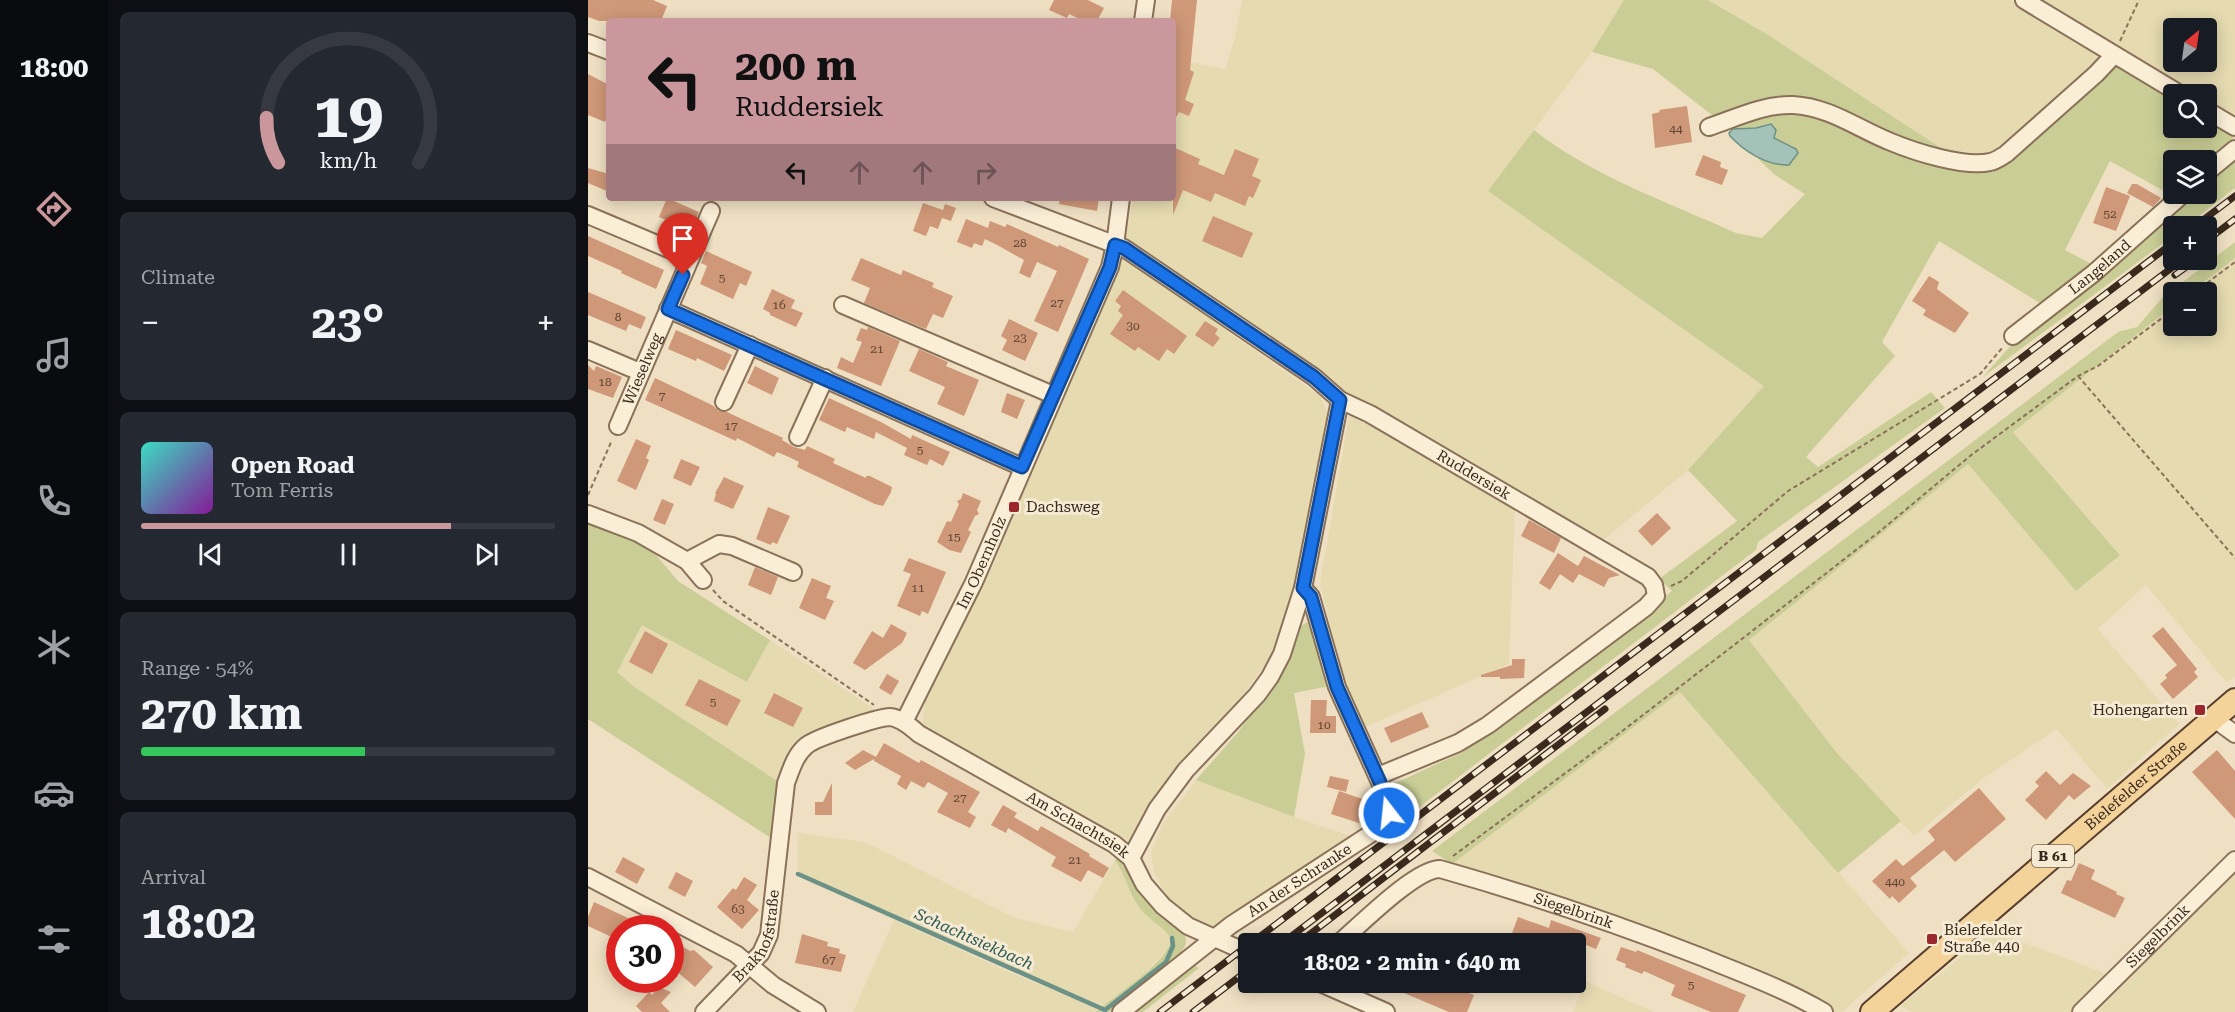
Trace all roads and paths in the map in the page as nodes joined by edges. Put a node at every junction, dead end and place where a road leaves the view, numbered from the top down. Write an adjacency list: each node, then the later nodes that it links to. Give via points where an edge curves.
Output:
1 (1146, 0): 4 (street)
2 (2024, 0): 7 (street)
3 (2139, 0): 7 (path)
4 (1143, 18)
5 (588, 43): 6 (street)
6 (606, 50)
7 (2114, 54): 8 (street); 10 (street, via 1993,162 1965,163 1910,149 1817,108 1793,105 1769,107)
8 (2164, 84)
9 (2217, 117): 11 (street)
10 (1709, 127)
11 (2235, 128)
12 (2235, 149): 13 (street)
13 (2217, 164)
14 (1001, 201): 19 (street, Ruddersiek)
15 (1121, 201): 19 (street, Im Obernholz)
16 (2171, 204): 26 (street, Langeland, via 2094,273)
17 (711, 211): 20 (street, Wieselweg)
18 (588, 215): 20 (street)
19 (1115, 245): 32 (street, Im Obernholz, via 1110,267); 33 (street, Ruddersiek, via 1314,377)
20 (690, 258): 24 (street, Wieselweg)
21 (2235, 262): 22 (path)
22 (2208, 282)
23 (843, 305): 32 (street)
24 (668, 309): 27 (street); 29 (street, Wieselweg)
25 (2163, 317): 30 (path, via 2098,366)
26 (2013, 336): 45 (path, via 1980,374 1788,491 1682,581)
27 (750, 345): 31 (street); 34 (street)
28 (588, 350): 29 (street)
29 (640, 372): 35 (street, Wieselweg)
30 (2078, 376): 40 (path); 53 (path)
31 (825, 378): 36 (street); 37 (street)
32 (1053, 395): 37 (street, Im Obernholz)
33 (1340, 400): 44 (street); 45 (street, Ruddersiek, via 1648,577)
34 (724, 402)
35 (618, 426): 38 (path)
36 (798, 437)
37 (1022, 467): 48 (street, Im Obernholz, via 974,582)
38 (588, 495)
39 (588, 514): 41 (street, via 628,528)
40 (2235, 558)
41 (687, 561): 42 (street, via 719,544); 43 (street)
42 (793, 572)
43 (703, 580): 48 (path, via 723,601)
44 (1303, 588): 50 (street, An der Schranke, via 1311,597 1337,687); 51 (street, via 1282,654 1270,677 1186,770 1157,809)
45 (1657, 591): 50 (street, via 1646,607 1488,725 1458,743)
46 (2235, 700): 47 (main road, Bielefelder Straße / B 61)
47 (2213, 718): 49 (street); 65 (main road, Bielefelder Straße / B 61)
48 (898, 719): 51 (street, Am Schachtsiek, via 1114,844); 58 (street, Brakhofstraße, via 818,739 806,745 792,765 786,783 770,935)
49 (2235, 735)
50 (1378, 776): 56 (street, An der Schranke, via 1389,813 1378,829)
51 (1131, 858): 56 (street, Am Schachtsiek, via 1144,884 1163,906 1188,926)
52 (2235, 860): 66 (street, Siegelbrink)
53 (1440, 869): 55 (street, via 1416,877); 64 (street, Siegelbrink, via 1524,892 1641,933)
54 (589, 880): 58 (street, via 736,954)
55 (1351, 933)
56 (1214, 939): 57 (street, Am Schachtsiek); 62 (street)
57 (1238, 949)
58 (749, 965): 60 (street, Brakhofstraße); 61 (street)
59 (1343, 993): 63 (street)
60 (704, 1012)
61 (817, 1012)
62 (1121, 1012)
63 (1386, 1012)
64 (1824, 1012)
65 (1872, 1012)
66 (2081, 1012)

